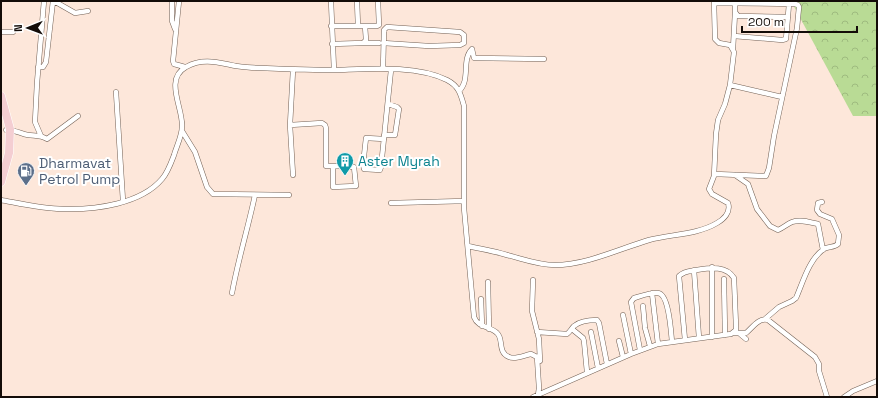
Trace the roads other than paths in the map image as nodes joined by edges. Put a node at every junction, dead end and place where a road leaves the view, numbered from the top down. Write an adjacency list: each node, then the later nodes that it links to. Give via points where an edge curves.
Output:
1 (44, 1): 26 (street)
2 (53, 1): 11 (street, via 75,13); 26 (street, via 46,62 43,67)
3 (172, 1): 17 (street, via 172,21)
4 (179, 1): 17 (street)
5 (330, 1): 14 (street)
6 (357, 1): 15 (street)
7 (378, 1): 16 (street, via 379,25)
8 (714, 2): 9 (street); 24 (street, via 715,38 719,43 730,45)
9 (735, 3): 10 (street); 12 (street)
10 (789, 4): 13 (street); 36 (street, via 798,5 799,9)
11 (88, 11)
12 (735, 14): 13 (street); 20 (street)
13 (788, 17): 20 (street, via 787,36 784,40)
14 (331, 26): 15 (street); 23 (street)
15 (358, 26): 16 (street)
16 (366, 26): 21 (street)
17 (176, 30): 27 (street, via 173,63)
18 (1, 32): 19 (street)
19 (14, 32)
20 (734, 36): 24 (street)
21 (364, 43): 22 (street); 23 (street)
22 (381, 43): 22 (street, via 460,45 464,43 464,35 460,32 387,27); 28 (street)
23 (332, 44): 30 (street)
24 (733, 49): 32 (street)
25 (544, 59): 33 (street, via 474,58 472,49 467,55 465,85)
26 (38, 67): 43 (street, via 35,122)
27 (185, 67): 29 (street, via 212,61 250,68); 42 (street, via 176,83)
28 (383, 69): 30 (street); 31 (street)
29 (293, 70): 30 (street); 40 (street)
30 (334, 70)
31 (391, 70): 33 (street, via 430,74 447,80 457,86); 37 (street)
32 (730, 84): 36 (street); 50 (street, via 718,120)
33 (459, 91): 56 (street, via 464,106)
34 (116, 92): 55 (street)
35 (1, 97): 41 (highway)
36 (782, 97): 49 (street, via 766,176)
37 (388, 104): 44 (street); 44 (street, via 399,109 395,135)
38 (1, 109): 41 (highway)
39 (78, 116): 43 (street, via 47,139)
40 (290, 125): 46 (street, via 325,125 326,166); 48 (street)
41 (8, 130): 43 (street); 45 (highway)
42 (182, 131): 52 (street, via 195,152 210,192 217,195); 55 (street, via 163,179 142,196)
43 (41, 136)
44 (384, 137): 44 (street, via 380,170 364,168 366,138)
45 (8, 148): 47 (highway); 51 (highway)
46 (333, 166): 46 (street, via 333,186 356,186 354,167)
47 (1, 173)
48 (293, 175)
49 (735, 175): 50 (street); 60 (street, via 748,184 757,209 770,226 778,230 798,221 818,224)
50 (714, 176): 59 (street, via 709,191 728,204 728,210 717,223 700,230 557,265 539,264)
51 (1, 182)
52 (255, 195): 53 (street); 66 (street)
53 (289, 195)
54 (1, 200): 55 (street, via 64,209 95,207)
55 (123, 201)
56 (464, 202): 58 (street); 59 (street)
57 (822, 202): 60 (street, via 818,203 817,210 832,219 840,239 836,246)
58 (391, 203)
59 (468, 246): 72 (street, via 474,317)
60 (823, 250): 71 (street, via 809,266 796,298 779,307)
61 (712, 267): 62 (street); 77 (street, via 729,271 734,278 736,326); 80 (street)
62 (694, 270): 81 (street); 83 (street, via 684,272 679,278)
63 (724, 279): 79 (street)
64 (533, 280): 75 (street, via 532,311)
65 (488, 282): 73 (street)
66 (232, 293)
67 (652, 293): 85 (street, via 658,293 665,298); 86 (street); 88 (street, via 632,300)
68 (481, 299): 72 (street)
69 (643, 306): 87 (street)
70 (622, 315): 90 (street)
71 (765, 319): 78 (street); 98 (street, via 815,357)
72 (482, 326): 73 (street)
73 (489, 329): 91 (street, via 500,336 500,346 508,357)
74 (572, 329): 75 (street, via 567,334); 93 (street, via 580,322 598,321); 95 (street, via 583,338)
75 (537, 332): 89 (street)
76 (591, 332): 94 (street)
77 (733, 333): 78 (street); 79 (street)
78 (740, 334): 82 (street)
79 (725, 335): 80 (street)
80 (712, 337): 81 (street)
81 (699, 338): 83 (street)
82 (746, 339)
83 (685, 340): 85 (street)
84 (619, 341): 92 (street)
85 (672, 342): 86 (street)
86 (658, 344): 87 (street)
87 (650, 346): 88 (street)
88 (640, 350): 90 (street)
89 (540, 354): 91 (street); 97 (street)
90 (631, 354): 92 (street)
91 (533, 355): 97 (street, via 538,360)
92 (623, 357): 93 (street)
93 (607, 364): 94 (street)
94 (598, 368): 95 (street)
95 (587, 372): 97 (street)
96 (877, 381): 99 (street)
97 (537, 395)
98 (827, 397)
99 (844, 397)

